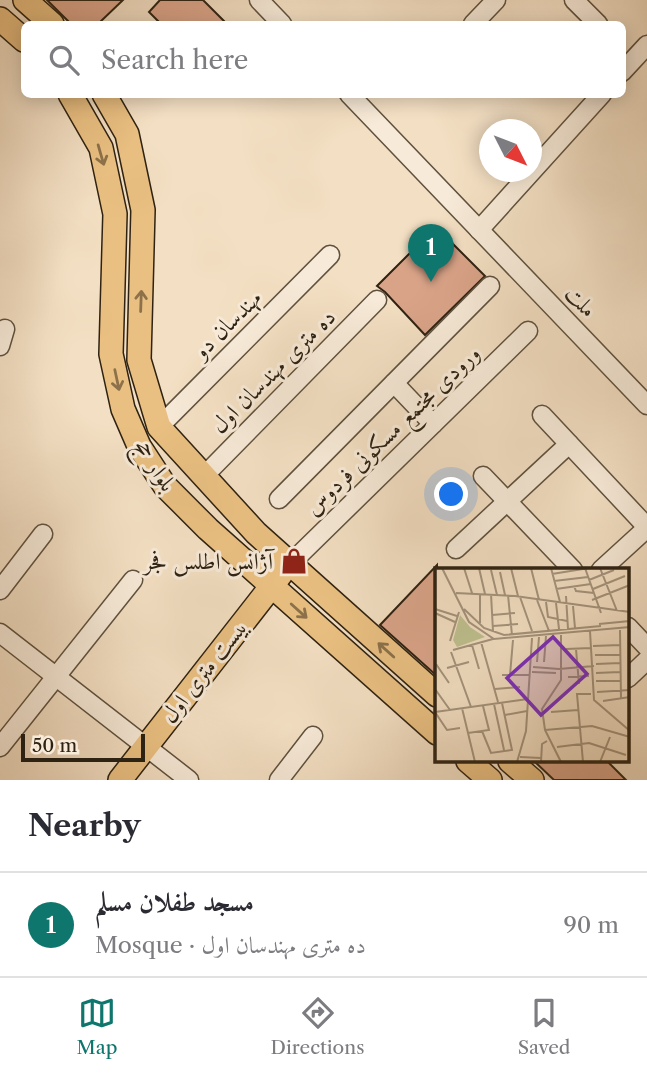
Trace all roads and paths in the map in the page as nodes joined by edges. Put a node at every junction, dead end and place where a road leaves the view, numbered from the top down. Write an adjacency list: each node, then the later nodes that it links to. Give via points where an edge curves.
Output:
1 (25, 0): 6 (main road)
2 (496, 0): 8 (street)
3 (574, 0): 9 (street)
4 (266, 3): 7 (street)
5 (0, 19): 10 (main road)
6 (49, 21)
7 (280, 21)
8 (476, 21)
9 (595, 21)
10 (21, 37)
11 (647, 45): 12 (street)
12 (626, 61)
13 (73, 98): 39 (main road, بلوار حج, one-way to 39, via 101,148 115,214 111,354 123,409 139,446 165,486)
14 (106, 98): 26 (main road, بلوار حج, one-way to 14, via 139,360 143,210 127,134)
15 (353, 98): 17 (street, ملت)
16 (598, 98): 17 (street)
17 (479, 230): 23 (street, ملت)
18 (330, 255): 26 (street, مهندسان دو)
19 (490, 286): 22 (street)
20 (377, 300): 28 (street, ده متری مهندسان اول)
21 (528, 331): 25 (street, ورودی مجتمع مسکونی فردوس)
22 (394, 383): 25 (street); 30 (street)
23 (647, 405)
24 (542, 415): 27 (street)
25 (433, 424): 35 (street, ورودی مجتمع مسکونی فردوس)
26 (159, 427): 28 (main road, بلوار حج)
27 (569, 444): 31 (street); 32 (street)
28 (204, 476): 35 (main road, بلوار حج)
29 (484, 476): 31 (street)
30 (279, 499)
31 (508, 501): 34 (street); 36 (street)
32 (647, 528): 37 (street)
33 (43, 534): 40 (street)
34 (456, 549)
35 (290, 564): 39 (main road, بیست متری اول); 47 (main road, بلوار حج, one-way to 35)
36 (571, 568)
37 (603, 568)
38 (133, 580): 46 (street)
39 (271, 586): 48 (main road, بلوار حج, one-way to 48); 51 (main road, بیست متری اول)
40 (0, 590)
41 (630, 629): 43 (street)
42 (0, 633): 46 (street)
43 (647, 647)
44 (647, 660): 45 (street)
45 (630, 676)
46 (56, 677): 50 (street); 51 (street)
47 (435, 693)
48 (435, 731)
49 (313, 736): 56 (street)
50 (0, 747)
51 (145, 747): 54 (main road, بیست متری اول); 55 (street)
52 (469, 762): 57 (main road)
53 (511, 762): 58 (main road)
54 (120, 780)
55 (189, 780)
56 (279, 780)
57 (489, 780)
58 (532, 780)

